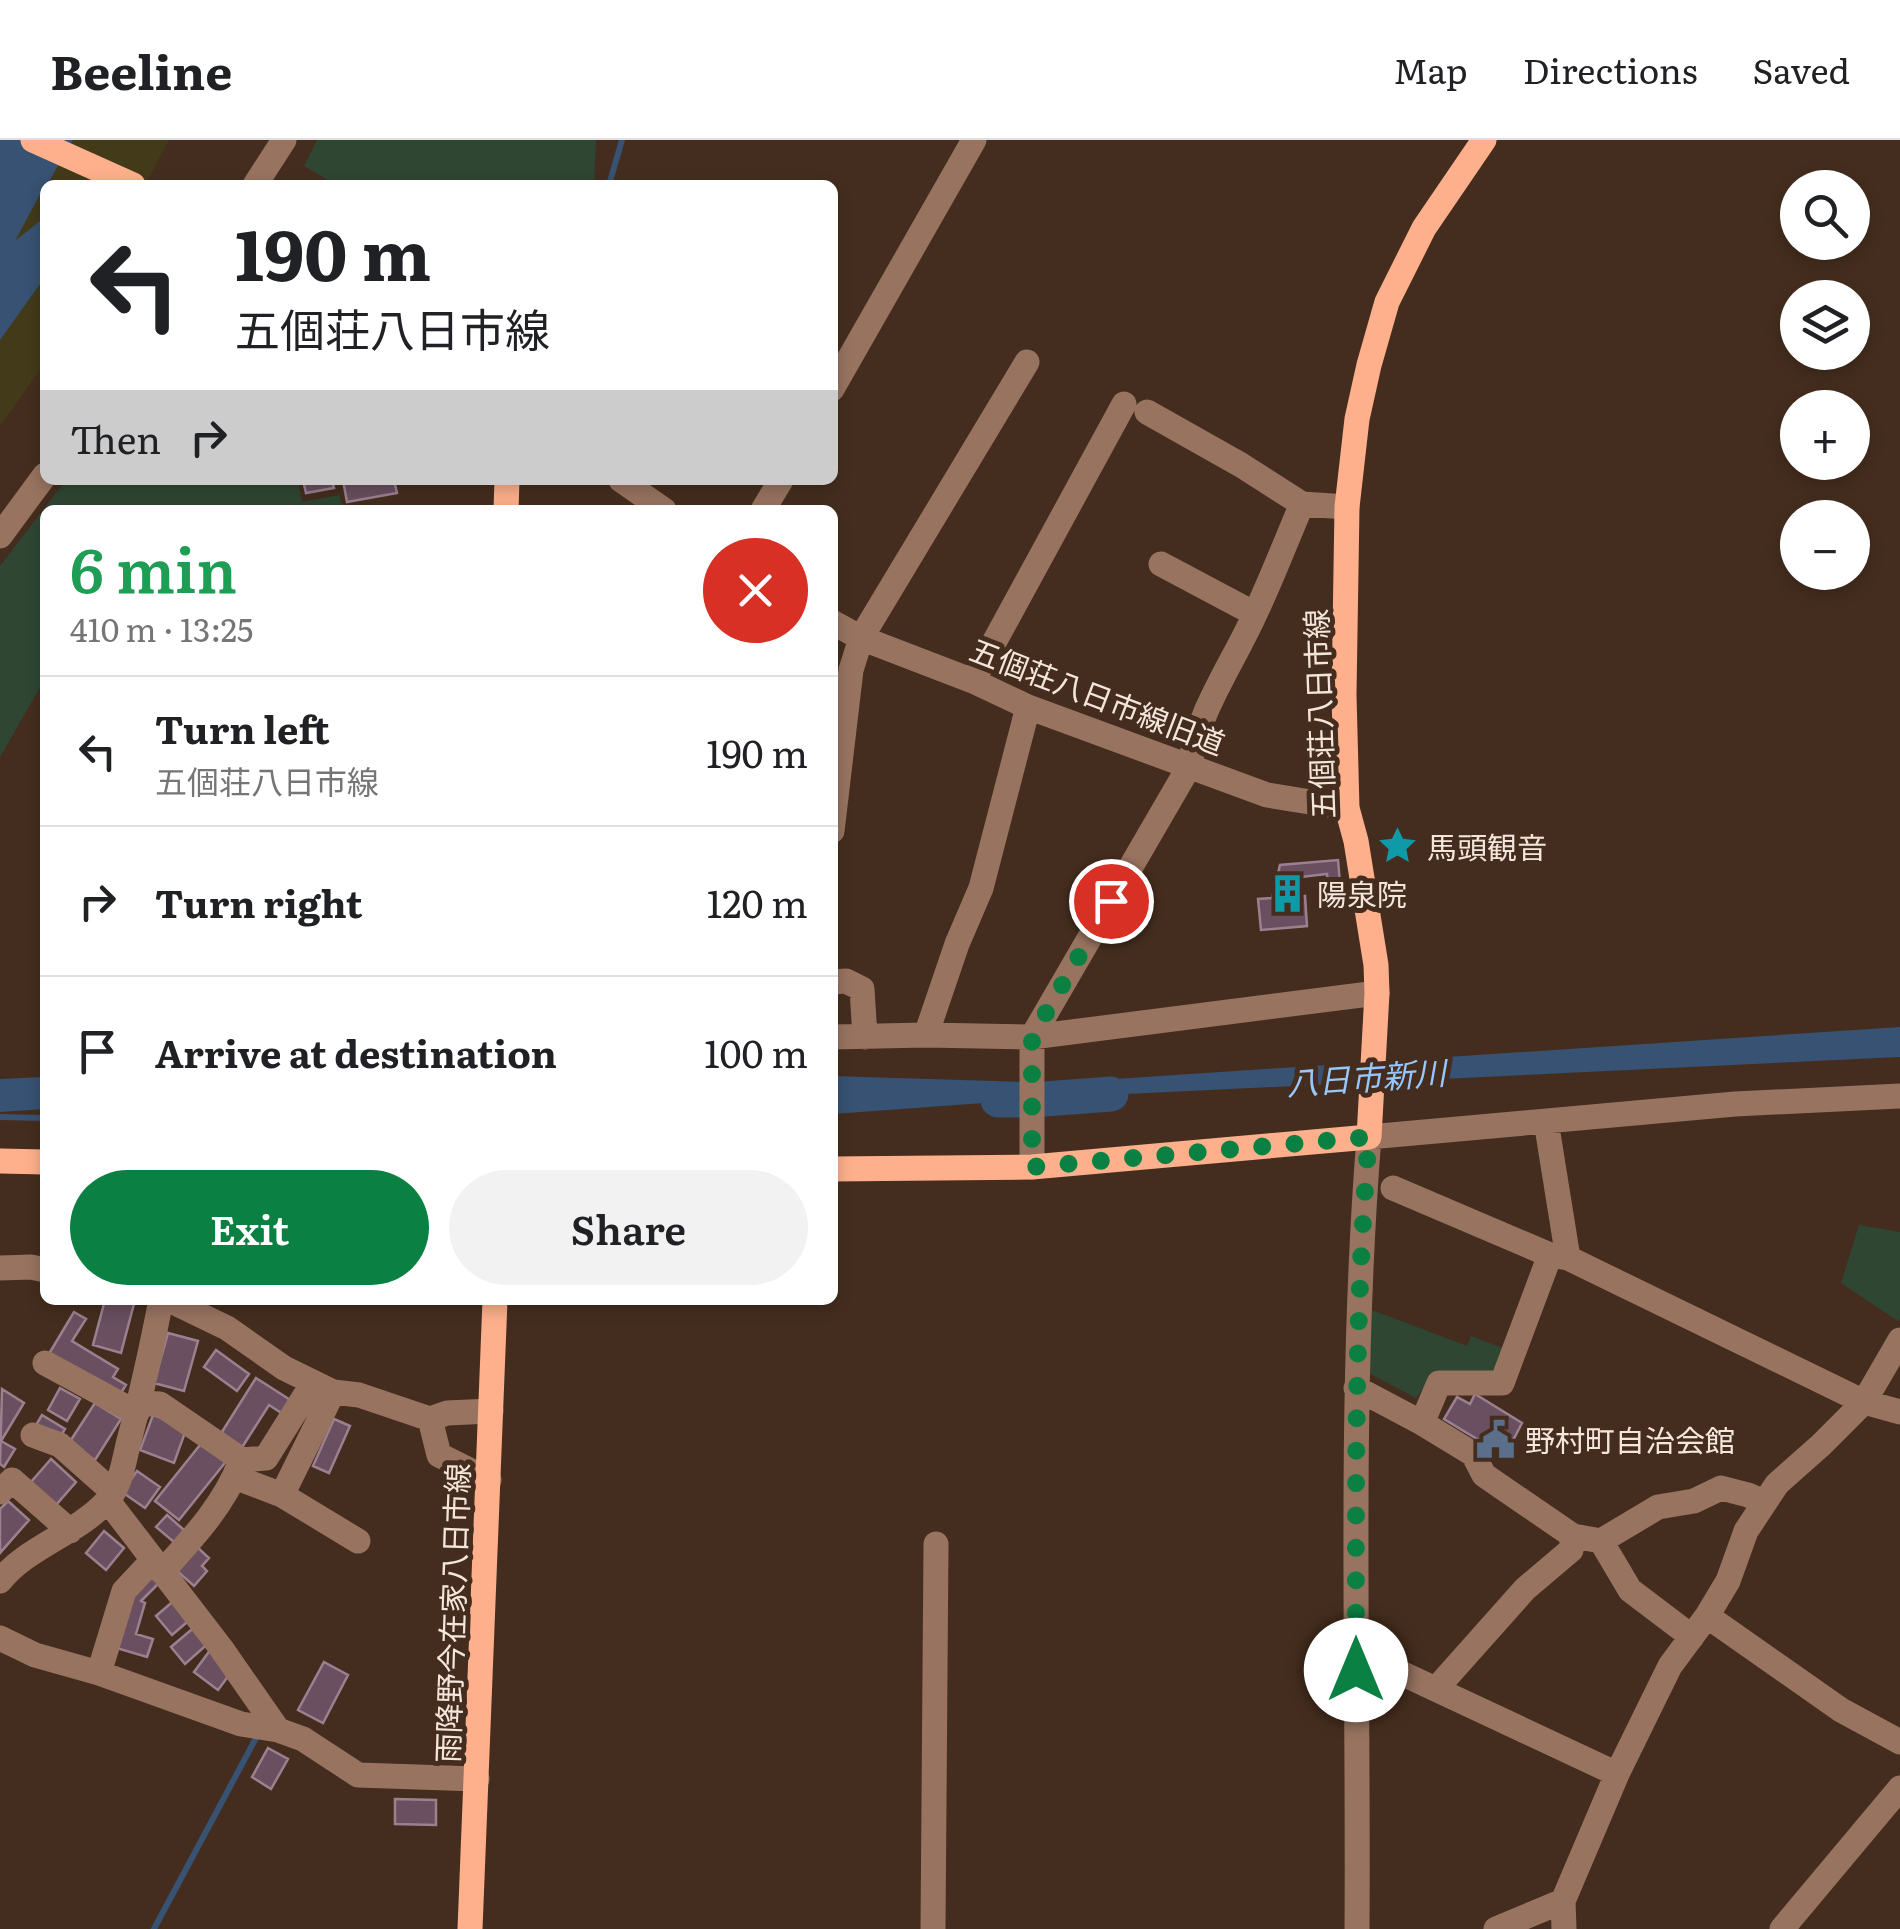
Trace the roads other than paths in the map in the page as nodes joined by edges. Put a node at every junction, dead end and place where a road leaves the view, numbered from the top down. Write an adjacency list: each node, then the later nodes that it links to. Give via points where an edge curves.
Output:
1 (33, 140): 5 (main road)
2 (284, 140): 6 (street)
3 (974, 140): 8 (street)
4 (1484, 140): 13 (main road, 五個荘八日市線, via 1424,228 1387,302 1358,419)
5 (122, 180)
6 (258, 180)
7 (1027, 362): 18 (street)
8 (838, 379)
9 (40, 482): 14 (street)
10 (628, 485): 12 (street)
11 (1302, 504): 13 (street); 16 (street); 19 (street, via 1135,408)
12 (657, 505)
13 (1346, 507): 23 (main road, 五個荘八日市線)
14 (0, 536)
15 (1161, 564): 16 (street)
16 (1255, 614): 21 (street, via 1212,698)
17 (838, 625): 18 (street, 五個荘八日市線旧道)
18 (861, 638): 19 (street, 五個荘八日市線旧道); 22 (street, via 850,670)
19 (973, 682): 20 (street, 五個荘八日市線旧道)
20 (1028, 707): 21 (street, 五個荘八日市線旧道); 26 (street, via 981,888)
21 (1190, 765): 23 (street, 五個荘八日市線旧道, via 1267,795); 28 (street)
22 (838, 777)
23 (1347, 808): 25 (main road, 五個荘八日市線)
24 (838, 982): 27 (street, via 862,988)
25 (1378, 994): 28 (street); 32 (main road, 五個荘八日市線)
26 (926, 1035): 27 (street); 28 (street)
27 (865, 1037): 29 (street)
28 (1032, 1037): 35 (street)
29 (838, 1038)
30 (1900, 1096): 31 (street)
31 (1546, 1121): 32 (street); 38 (street)
32 (1369, 1137): 35 (main road); 47 (street)
33 (0, 1161): 34 (main road)
34 (40, 1162)
35 (1032, 1167): 36 (main road)
36 (838, 1168)
37 (1393, 1188): 38 (street)
38 (1559, 1257): 48 (street); 53 (street, via 1502,1383 1438,1383)
39 (0, 1268): 40 (street)
40 (40, 1269)
41 (160, 1305): 49 (street)
42 (179, 1305): 46 (street)
43 (495, 1305): 50 (main road, 雨降野今在家八日市線)
44 (1900, 1340): 48 (street)
45 (45, 1363): 49 (street)
46 (323, 1388): 52 (street); 55 (street, via 266,1458); 58 (street)
47 (1356, 1388): 53 (street); 70 (street)
48 (1864, 1402): 51 (street); 60 (street)
49 (138, 1408): 55 (street, via 160,1404); 59 (street)
50 (492, 1412): 52 (street); 56 (main road, 雨降野今在家八日市線)
51 (1900, 1412)
52 (430, 1419): 56 (street, via 439,1455)
53 (1422, 1423): 62 (street, via 1473,1454 1484,1476)
54 (33, 1435): 59 (street, via 60,1446)
55 (238, 1468): 58 (street); 66 (street, via 206,1523)
56 (490, 1480): 76 (main road, 雨降野今在家八日市線)
57 (0, 1492): 61 (street, via 12,1480)
58 (282, 1495): 63 (street)
59 (110, 1496): 61 (street); 66 (street)
60 (1759, 1500): 64 (street, via 1721,1488 1658,1508); 68 (street, via 1728,1581)
61 (70, 1531): 67 (street)
62 (1573, 1536): 64 (street); 72 (street, via 1571,1550 1525,1588)
63 (358, 1542)
64 (1601, 1542): 68 (street, via 1630,1590)
65 (936, 1544): 80 (street)
66 (158, 1566): 71 (street, via 124,1590); 73 (street)
67 (0, 1581)
68 (1693, 1627): 74 (street); 75 (street)
69 (0, 1638): 71 (street)
70 (1356, 1670): 72 (street, via 1399,1672); 81 (street)
71 (99, 1673): 73 (street, via 240,1724)
72 (1436, 1689): 75 (street)
73 (278, 1730): 76 (street, via 358,1774)
74 (1900, 1742)
75 (1617, 1774): 78 (street)
76 (477, 1779): 79 (main road, 雨降野今在家八日市線)
77 (1900, 1788): 84 (street)
78 (1563, 1902): 82 (street); 83 (street)
79 (470, 1929)
80 (933, 1929)
81 (1357, 1929)
82 (1496, 1929)
83 (1564, 1929)
84 (1782, 1929)

